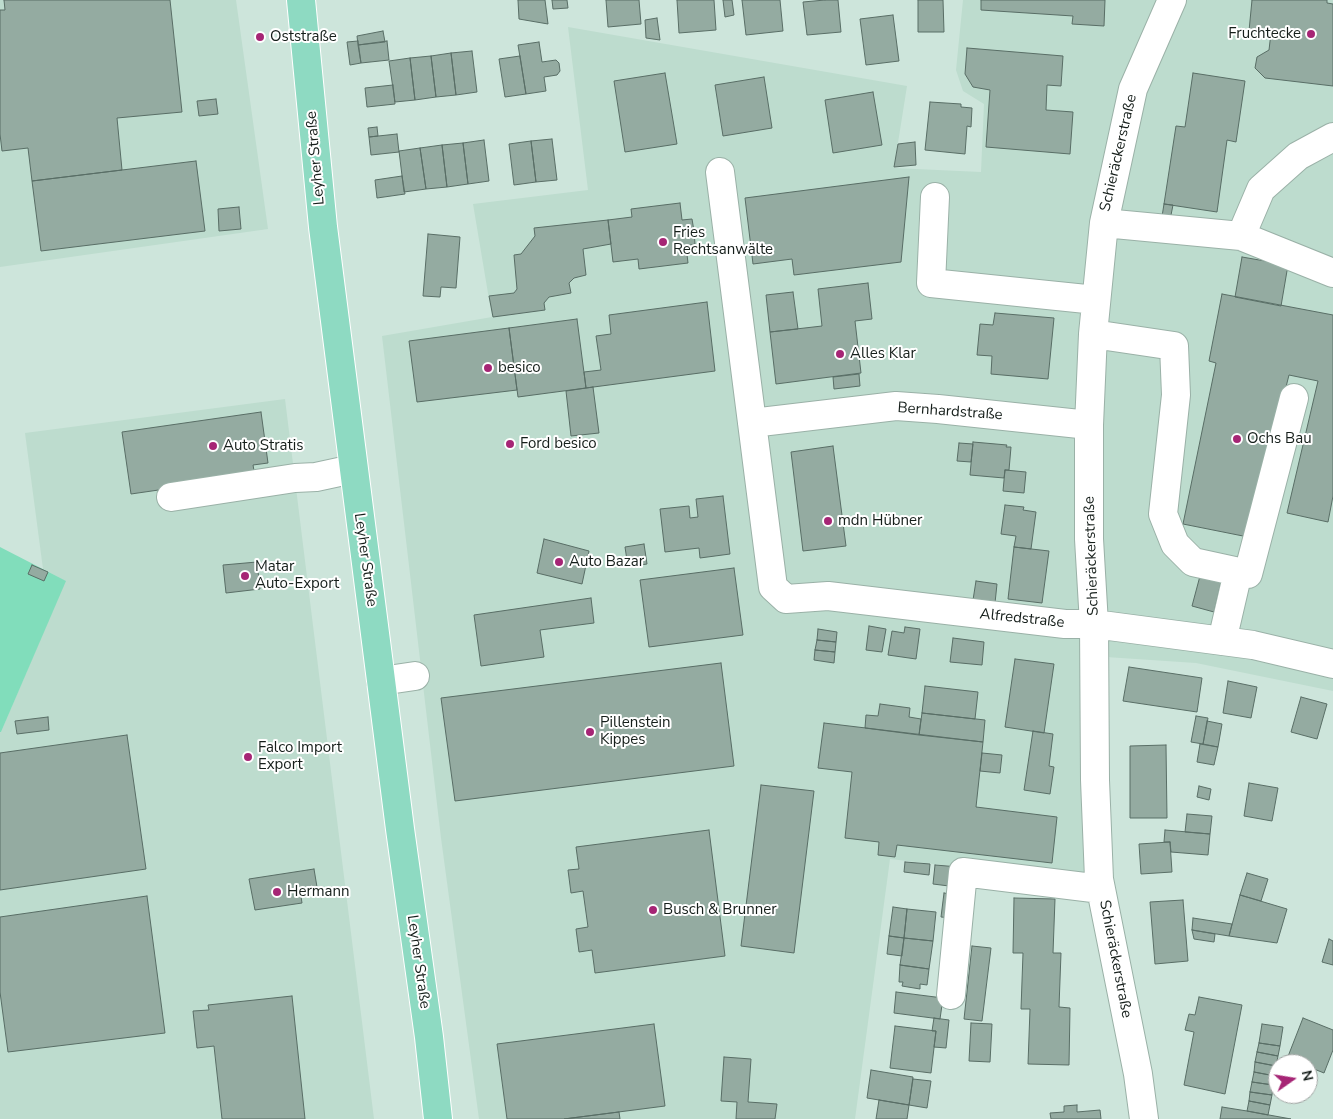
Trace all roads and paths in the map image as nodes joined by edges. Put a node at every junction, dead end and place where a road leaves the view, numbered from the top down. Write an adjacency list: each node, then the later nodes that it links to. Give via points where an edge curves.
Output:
1 (301, 0): 14 (main road, Leyher Straße, via 323,226)
2 (1172, 0): 6 (street, Schieräckerstraße, via 1133,89)
3 (1333, 137): 7 (street, via 1298,156 1261,189)
4 (720, 172): 12 (street)
5 (935, 197): 9 (street, via 931,283)
6 (1104, 223): 7 (street); 9 (street, Schieräckerstraße)
7 (1241, 236): 8 (street)
8 (1333, 273)
9 (1096, 300): 10 (street, Schieräckerstraße)
10 (1093, 334): 13 (street, Schieräckerstraße); 16 (street, via 1174,346 1176,395 1163,514 1175,544 1193,562)
11 (1294, 398): 16 (street, via 1248,574)
12 (752, 423): 13 (street, Bernhardstraße, via 896,406); 17 (street, Alfredstraße, via 773,587 786,599 828,596 1065,624)
13 (1089, 424): 17 (street, Schieräckerstraße, via 1089,539)
14 (353, 470): 15 (street); 21 (main road, Leyher Straße)
15 (171, 497)
16 (1238, 572): 18 (street)
17 (1094, 624): 18 (street, Alfredstraße); 22 (street, Schieräckerstraße, via 1094,780)
18 (1222, 641): 19 (street, Alfredstraße)
19 (1333, 664)
20 (415, 676): 21 (street)
21 (381, 681): 24 (main road, Leyher Straße, via 430,1037)
22 (1101, 889): 23 (street, via 964,872); 25 (street, Schieräckerstraße)
23 (951, 995)
24 (438, 1119)
25 (1144, 1119)

